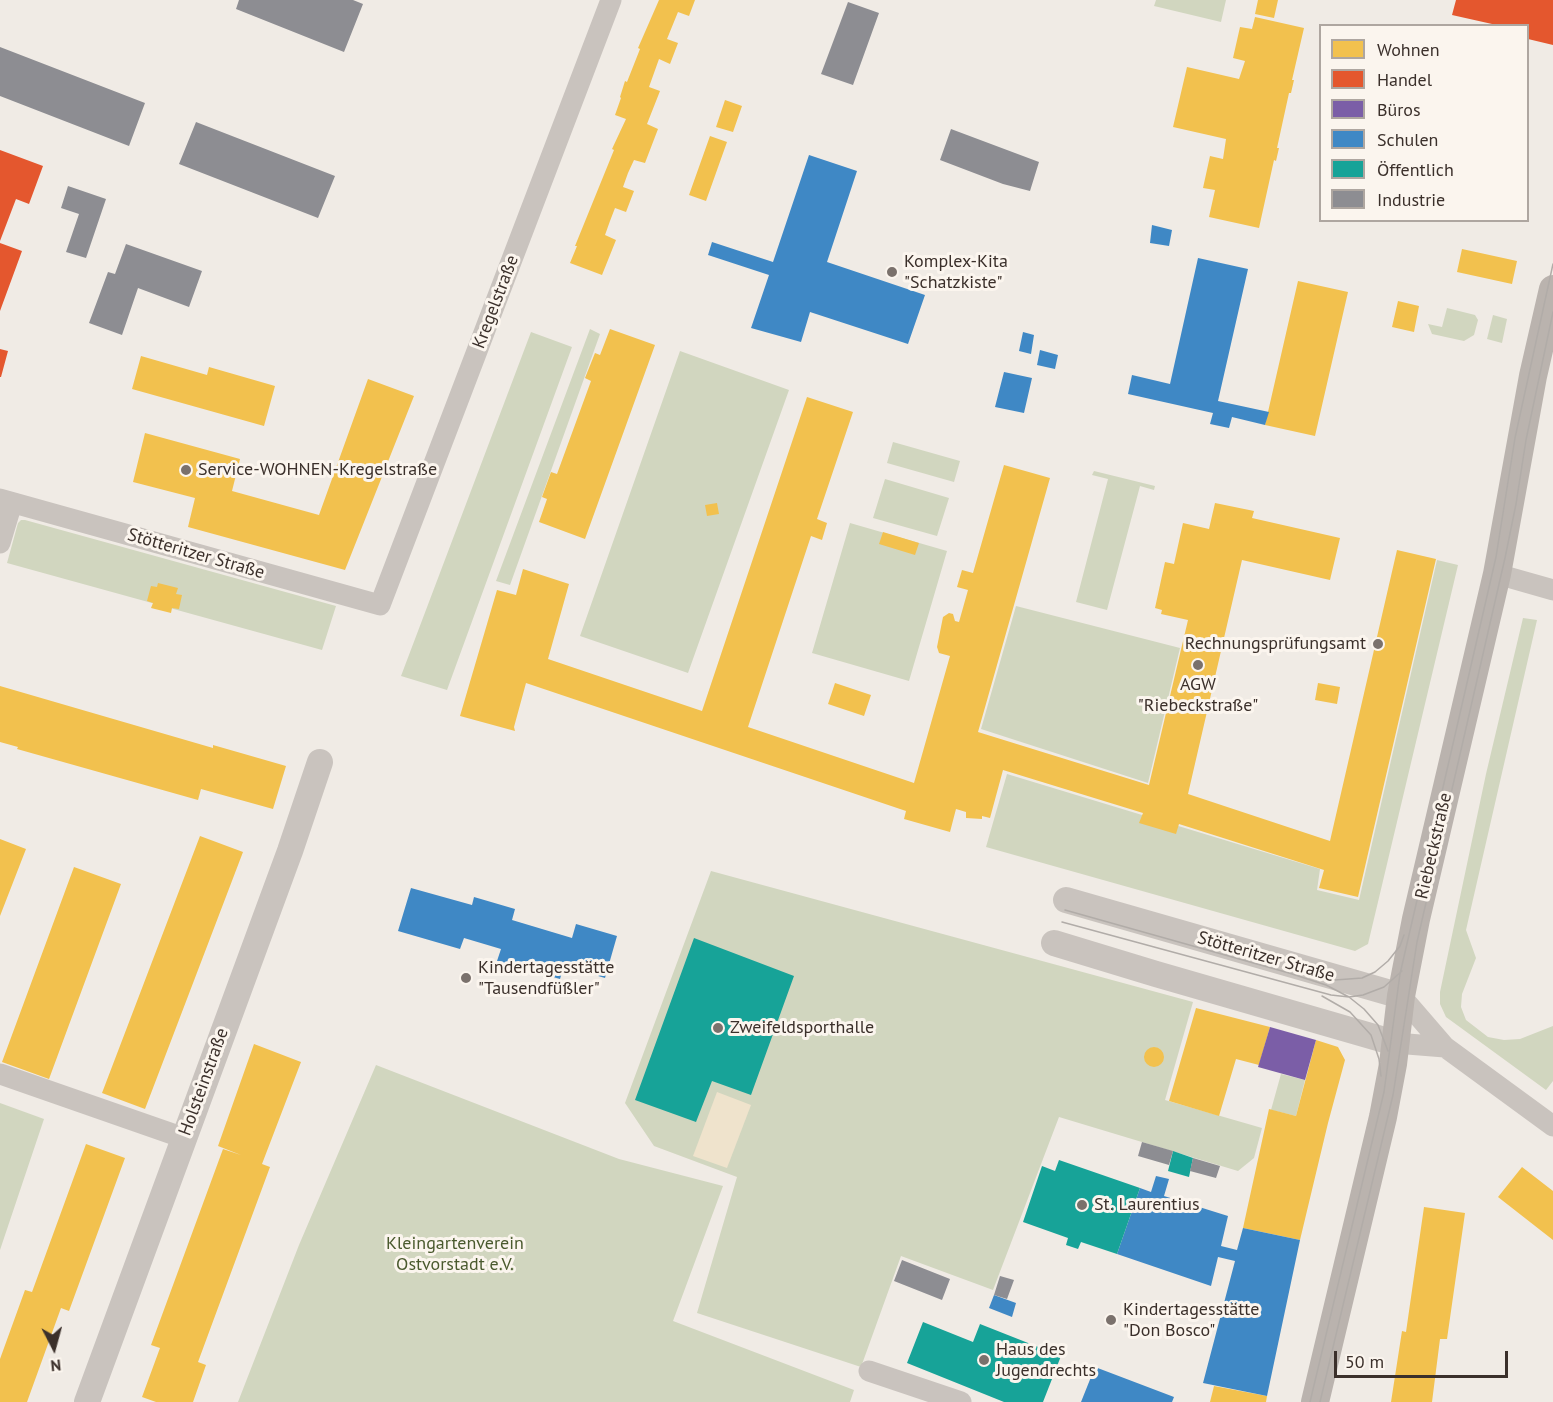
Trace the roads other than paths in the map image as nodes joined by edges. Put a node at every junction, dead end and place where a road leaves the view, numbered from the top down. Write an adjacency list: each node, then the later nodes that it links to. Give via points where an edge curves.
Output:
1 (611, 0): 7 (street, Kregelstraße)
2 (1553, 289): 5 (main road, Riebeckstraße)
3 (6, 501): 4 (street, Stötteritzer Straße); 7 (street, Stötteritzer Straße)
4 (0, 543)
5 (1497, 574): 6 (street); 11 (main road, Riebeckstraße)
6 (1553, 590)
7 (381, 605)
8 (320, 762): 16 (street, Holsteinstraße)
9 (1066, 900): 11 (street, Stötteritzer Straße)
10 (1054, 943): 12 (street)
11 (1401, 996): 12 (main road, Riebeckstraße); 13 (street)
12 (1395, 1043): 13 (street); 20 (main road, Riebeckstraße, via 1385,1106)
13 (1445, 1047): 15 (street)
14 (0, 1074): 16 (street)
15 (1553, 1126)
16 (183, 1138): 18 (street, Holsteinstraße)
17 (869, 1371): 19 (street)
18 (87, 1402)
19 (961, 1402)
20 (1316, 1402)

